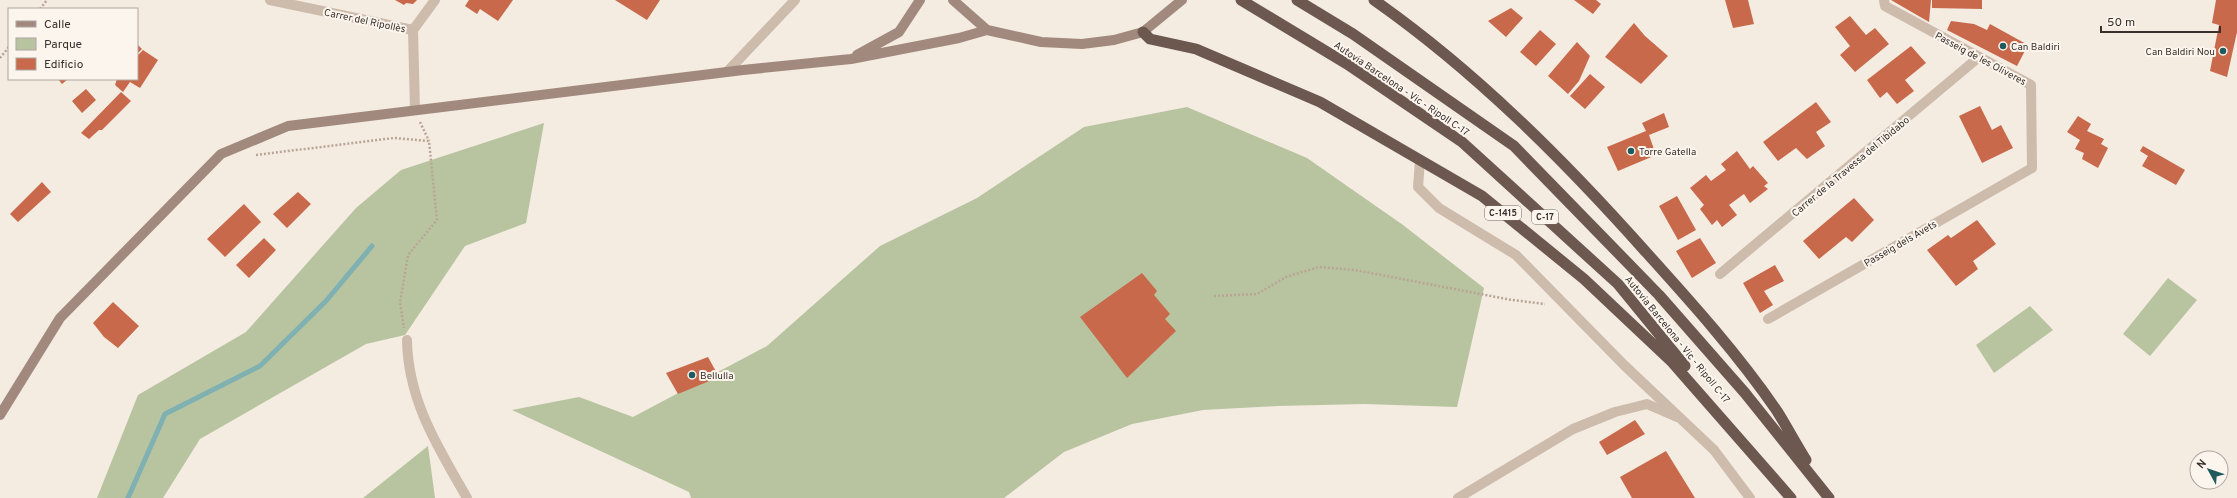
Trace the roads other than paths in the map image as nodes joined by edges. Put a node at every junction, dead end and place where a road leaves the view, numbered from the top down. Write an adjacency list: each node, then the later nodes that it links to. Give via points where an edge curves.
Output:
1 (270, 0): 11 (street, Carrer del Ripollès)
2 (436, 0): 11 (street, Carrer del Ripollès)
3 (795, 0): 16 (street)
4 (920, 0): 15 (main road, via 899,32)
5 (953, 0): 12 (main road)
6 (1182, 0): 13 (main road)
7 (1241, 0): 29 (highway, Autovia Barcelona - Vic - Ripoll C-17 / C-17, via 1347,64 1462,142 1618,284)
8 (1298, 0): 25 (highway, Autovia Barcelona - Vic - Ripoll C-17 / C-17, via 1353,34 1514,146 1659,295 1745,393)
9 (1374, 0): 25 (highway, via 1421,33 1483,86 1601,201 1688,299 1777,411)
10 (1884, 0): 14 (street, Passeig de les Oliveres, via 1885,6)
11 (413, 30): 17 (street, Carrer del Ripollès)
12 (987, 30): 13 (main road, via 1041,42 1082,44 1114,40); 15 (main road, via 923,46)
13 (1143, 32): 18 (highway, C-1415, via 1150,39 1196,49 1320,102)
14 (1979, 57): 19 (street, Passeig de les Oliveres, via 2031,85); 20 (street, Carrer de la Travessa del Tibidabo)
15 (851, 59): 16 (main road)
16 (727, 72): 17 (main road)
17 (415, 110): 23 (main road, via 288,126 220,154 60,318)
18 (1420, 160): 24 (street, via 1418,187 1439,208 1516,255); 29 (highway, C-1415, via 1482,196 1584,279 1671,361)
19 (2032, 168): 21 (street, Passeig dels Avets)
20 (1720, 274)
21 (1768, 319)
22 (407, 340): 26 (street, via 407,365 423,418)
23 (0, 415)
24 (1677, 417): 27 (street, via 1647,404 1615,412 1573,429); 28 (street, via 1714,450)
25 (1829, 497)
26 (467, 498)
27 (1458, 498)
28 (1750, 498)
29 (1792, 498)

